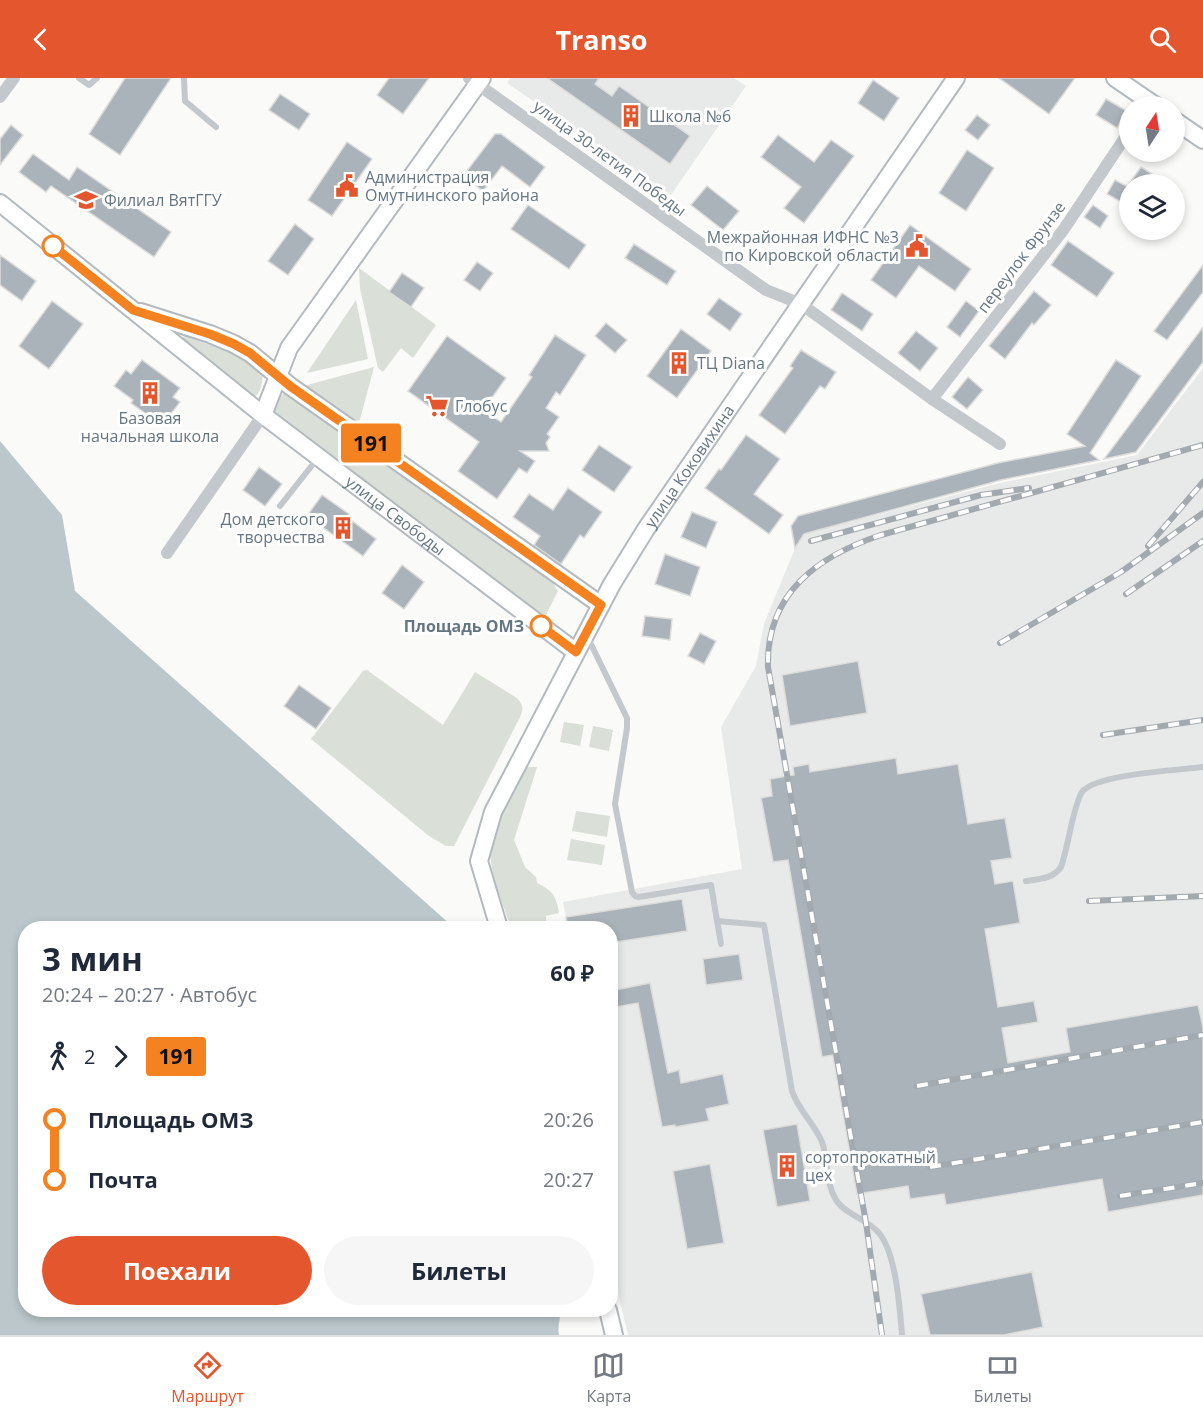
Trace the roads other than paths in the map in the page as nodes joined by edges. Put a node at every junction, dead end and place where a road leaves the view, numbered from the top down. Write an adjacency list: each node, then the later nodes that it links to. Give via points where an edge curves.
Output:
1 (14, 78): 9 (street)
2 (79, 78): 3 (lane, via 90,85)
3 (98, 78)
4 (184, 78): 10 (lane, via 185,101)
5 (956, 78): 15 (main road, улица Коковихина)
6 (1116, 78): 8 (main road)
7 (476, 80): 15 (street, улица 30-летия Победы, via 766,290); 17 (main road, via 289,348)
8 (1138, 96)
9 (0, 97)
10 (216, 127)
11 (1185, 128): 12 (main road)
12 (1203, 140)
13 (1119, 146): 18 (street, переулок Фрунзе, via 1064,229)
14 (0, 203): 16 (main road, улица Свободы)
15 (801, 304): 18 (street, улица 30-летия Победы); 24 (main road, улица Коковихина, via 646,529)
16 (133, 310): 17 (main road, улица Свободы, via 234,344); 19 (main road, улица Свободы)
17 (278, 376): 19 (main road); 24 (main road, улица Свободы)
18 (932, 399): 20 (street, улица 30-летия Победы)
19 (263, 415): 21 (main road, улица Свободы); 23 (street)
20 (1000, 444)
21 (318, 458): 22 (lane); 26 (main road, улица Свободы)
22 (280, 506)
23 (167, 553)
24 (601, 605): 25 (main road, улица Коковихина)
25 (585, 634): 26 (main road, улица Коковихина); 30 (lane, via 627,718 615,804 632,892 639,897 711,885)
26 (576, 652): 29 (main road, улица Коковихина, via 493,812 479,861)
27 (1203, 767): 28 (lane, via 1130,775 1086,788 1079,800 1061,867 1051,876)
28 (1026, 881)
29 (497, 921)
30 (717, 921): 31 (lane); 34 (lane, via 764,926 796,1103 822,1142 830,1187 838,1203 877,1230 887,1246)
31 (721, 944)
32 (610, 1317): 33 (main road)
33 (614, 1335)
34 (902, 1335)

